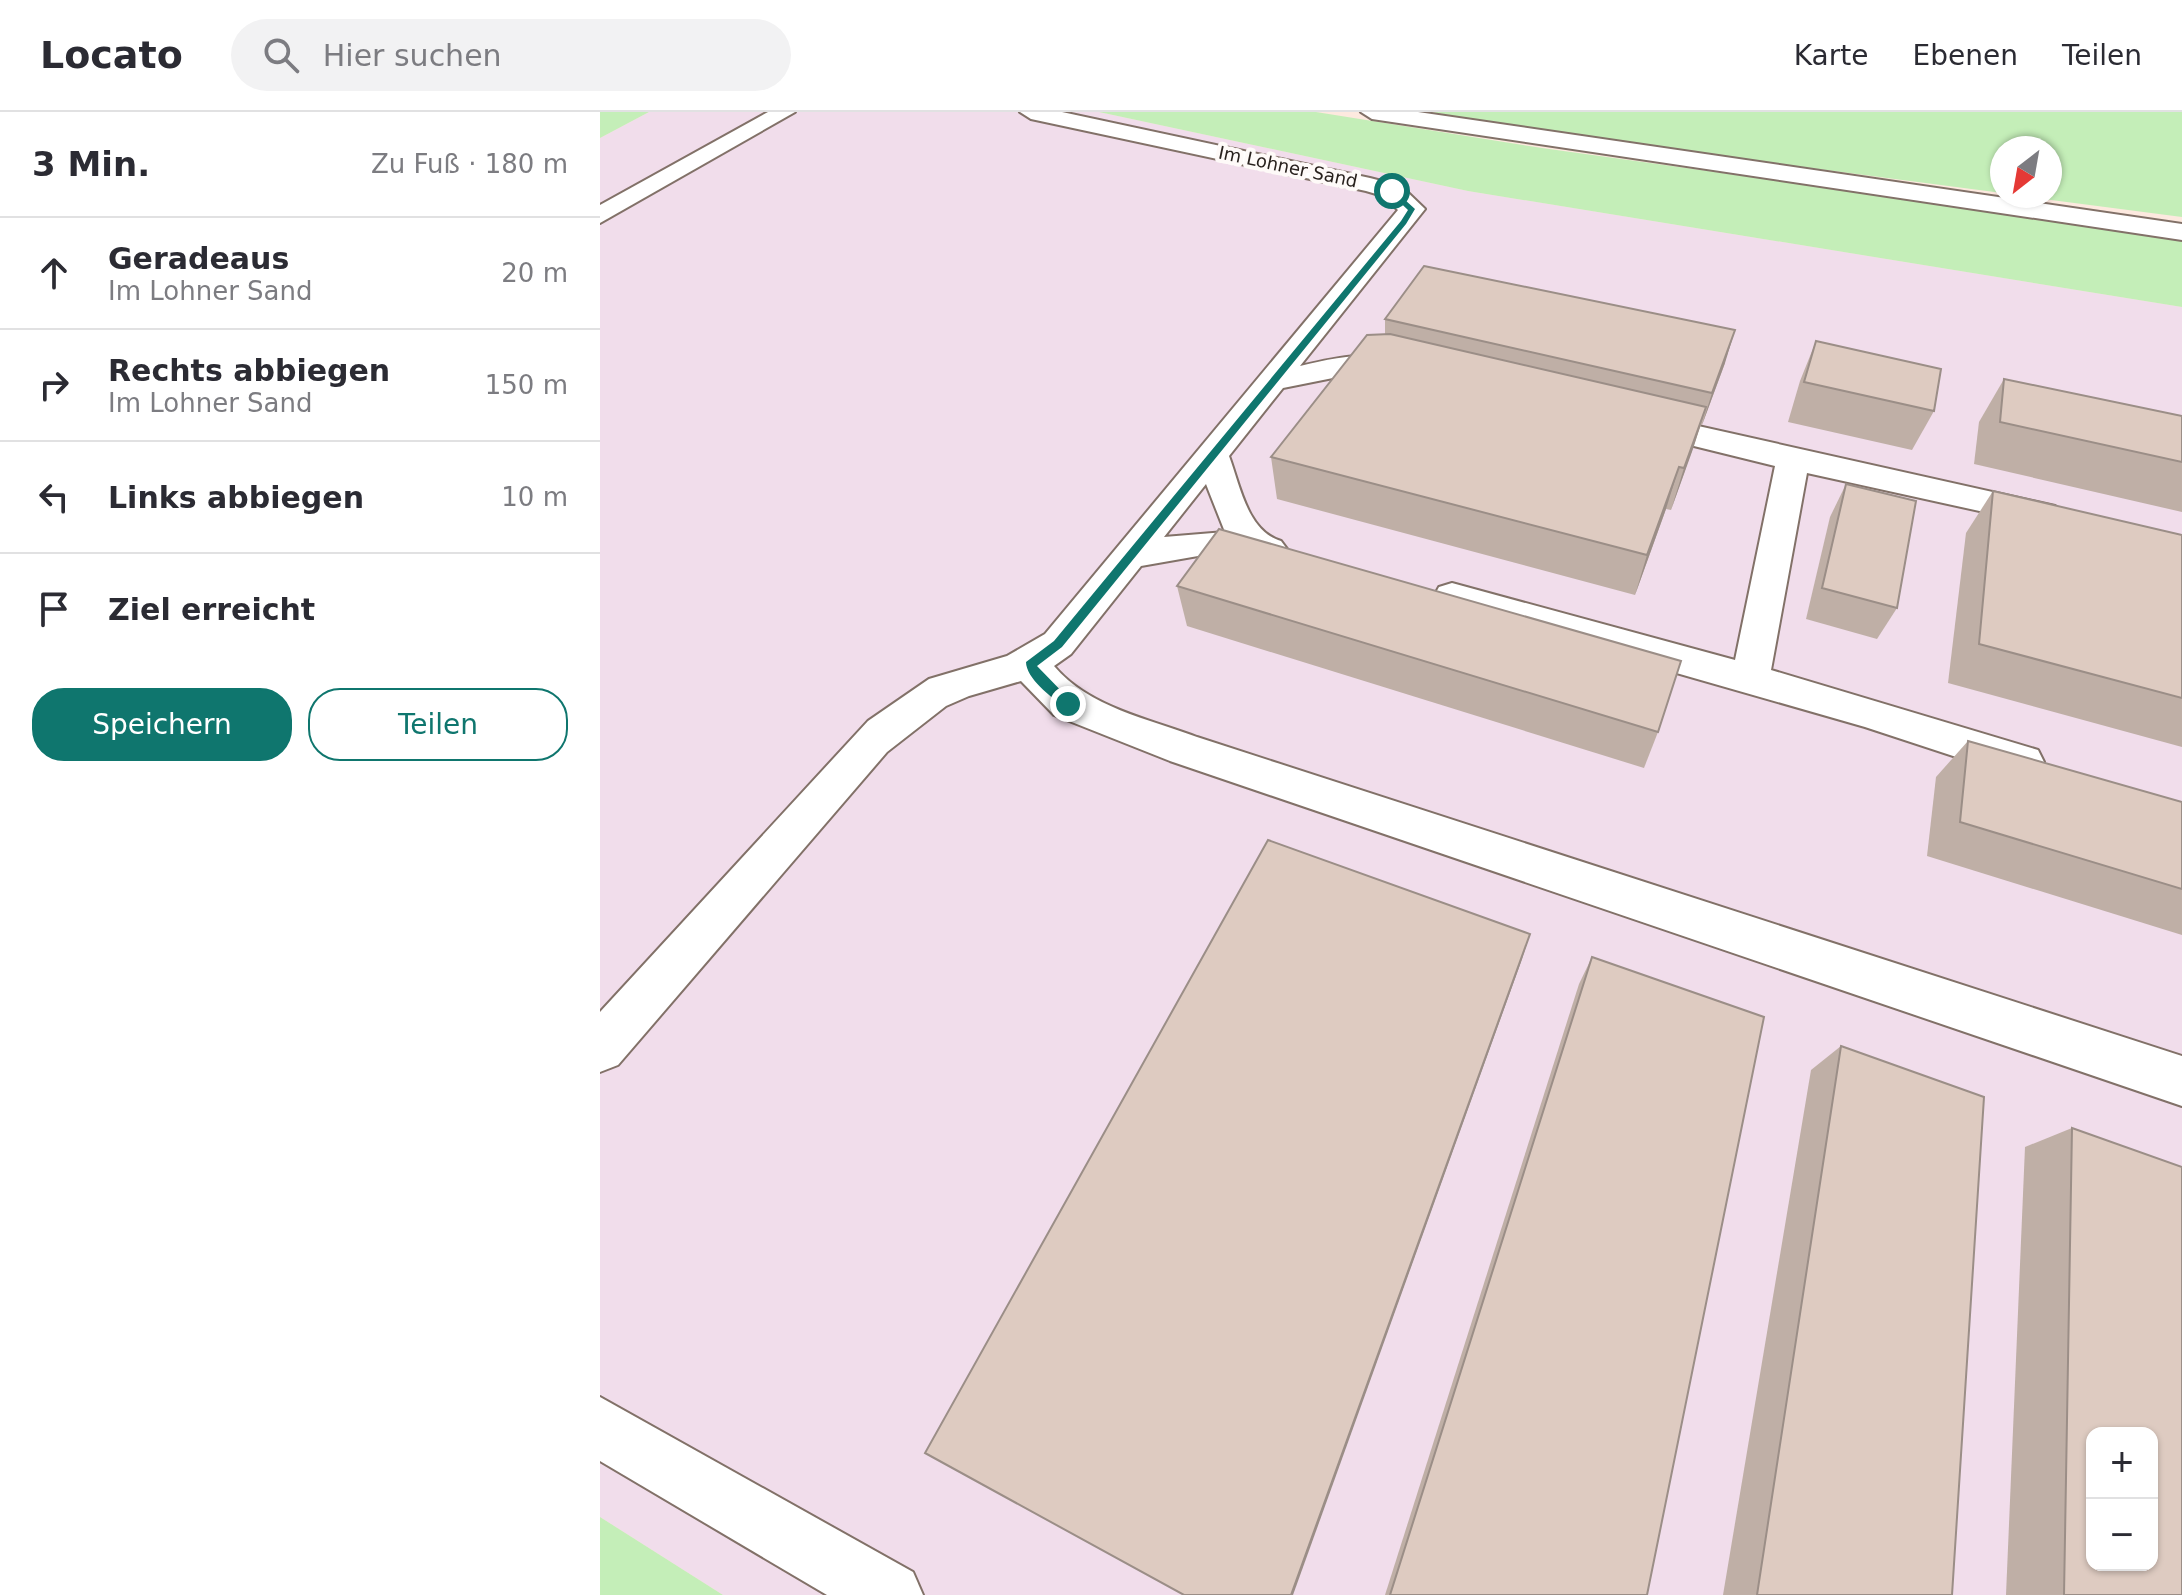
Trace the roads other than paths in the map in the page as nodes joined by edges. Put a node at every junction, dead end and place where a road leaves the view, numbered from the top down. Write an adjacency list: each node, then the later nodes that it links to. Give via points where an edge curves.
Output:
1 (784, 112): 4 (street)
2 (1031, 112): 7 (street, Im Lohner Sand, via 1370,185 1404,199 1412,209 1404,222)
3 (1372, 112): 5 (street)
4 (600, 215)
5 (2182, 232)
6 (1428, 372): 7 (street, via 1372,364)
7 (1271, 382): 9 (street, Im Lohner Sand)
8 (1610, 416): 10 (street)
9 (1212, 453): 12 (street, via 1237,523); 14 (street, Im Lohner Sand)
10 (1793, 460): 11 (street); 17 (street)
11 (2073, 521)
12 (1258, 547): 13 (street); 14 (street, via 1187,543)
13 (1300, 556)
14 (1128, 557): 16 (street, Im Lohner Sand)
15 (1418, 587): 17 (street)
16 (1044, 655): 19 (street, via 930,697 873,741); 20 (street, via 1050,689 1068,704 1184,749)
17 (1750, 680): 18 (street)
18 (2062, 774)
19 (600, 1048)
20 (2182, 1081)
21 (600, 1427): 22 (street)
22 (890, 1595)

